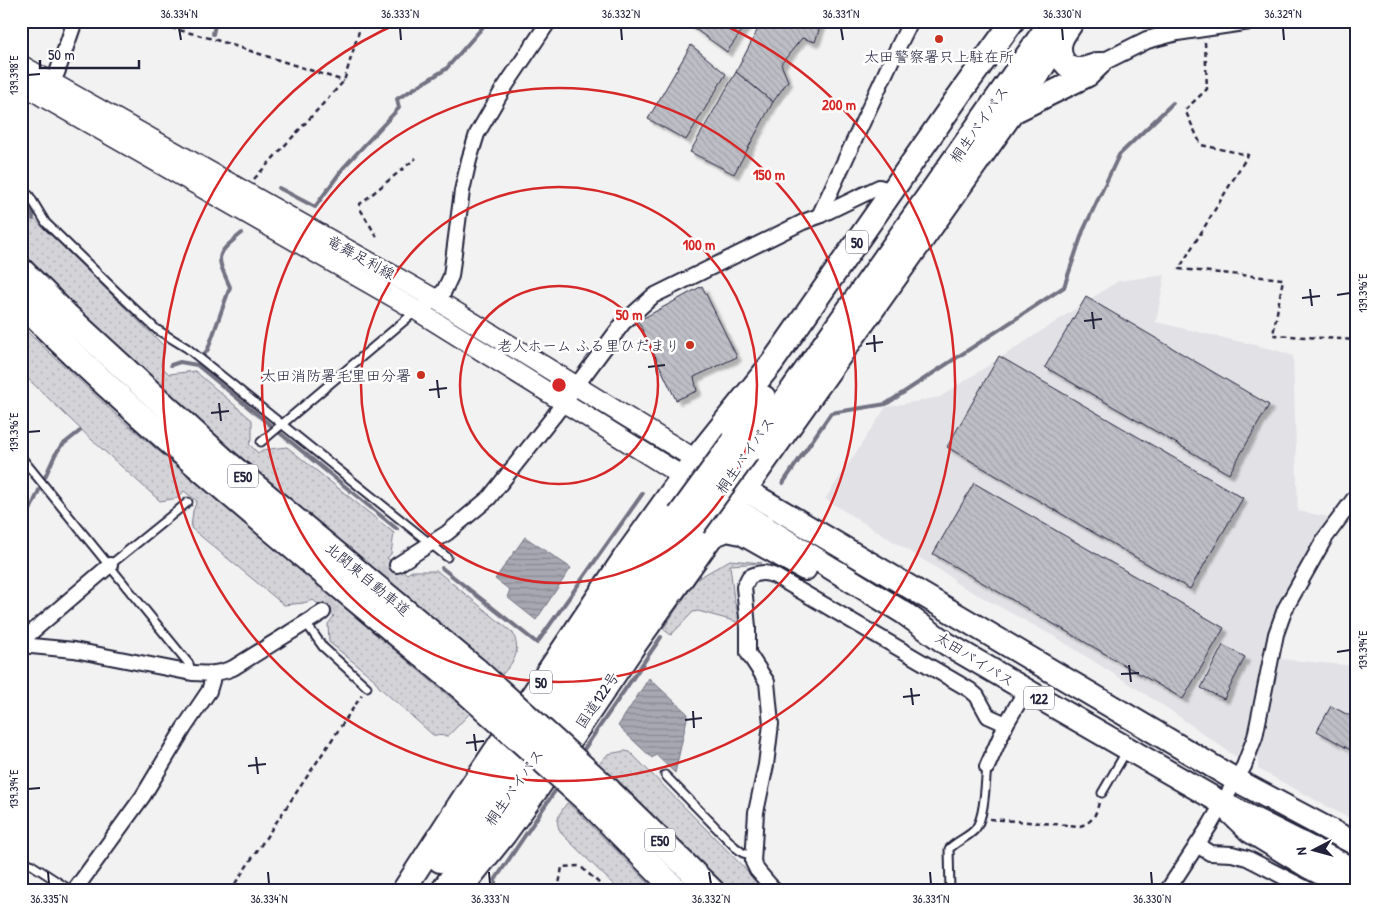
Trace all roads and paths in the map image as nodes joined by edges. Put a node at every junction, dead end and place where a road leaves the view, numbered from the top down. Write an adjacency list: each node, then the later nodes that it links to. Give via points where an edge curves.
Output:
1 (75, 21): 13 (street)
2 (145, 21): 14 (path)
3 (362, 21): 14 (path)
4 (549, 21): 24 (street, via 477,134 462,191 451,276 444,291)
5 (911, 21): 21 (street)
6 (1013, 21): 19 (highway, 50)
7 (1028, 21): 32 (highway, 桐生バイパス / 50)
8 (1250, 21): 10 (street)
9 (1062, 26): 11 (highway, via 1060,55 1063,61 1070,68 1078,69); 16 (highway, 国道122号); 32 (highway, 桐生バイパス / 50)
10 (1204, 28): 11 (street, via 1147,40); 27 (path, via 1207,89 1184,110 1201,145 1248,155 1179,269 1283,279 1273,335)
11 (1098, 64): 16 (highway, via 1088,75)
12 (21, 65): 18 (main road, 竜舞足利線)
13 (57, 74)
14 (344, 81): 18 (path)
15 (21, 83): 26 (main road, 竜舞足利線)
16 (1013, 112): 36 (highway, 国道122号)
17 (416, 158): 22 (path, via 360,204)
18 (243, 190): 24 (main road, 竜舞足利線)
19 (893, 191): 21 (street, via 879,187); 34 (highway, 50, via 772,364)
20 (29, 195): 30 (lane, via 46,223 156,329 188,348)
21 (819, 216): 28 (street, via 653,296 623,323)
22 (377, 237)
23 (21, 270): 49 (highway, 北関東自動車道 / E50, via 228,464)
24 (435, 299): 26 (street); 28 (main road, 竜舞足利線)
25 (21, 303): 49 (highway, 北関東自動車道 / E50, via 135,412 202,470)
26 (416, 310): 29 (main road, 竜舞足利線); 30 (lane)
27 (1356, 340)
28 (576, 386): 29 (street); 34 (main road, 竜舞足利線)
29 (564, 402): 34 (main road, 竜舞足利線); 39 (street, via 490,498 448,534)
30 (282, 424): 31 (lane); 39 (lane)
31 (261, 442)
32 (740, 446): 38 (highway, 桐生バイパス / 50, bridge)
33 (21, 457): 41 (lane)
34 (689, 468): 36 (highway, 太田バイパス / 122); 69 (highway, 50, via 624,558)
35 (1356, 496): 56 (street, via 1325,538 1285,609 1276,634 1255,737)
36 (738, 498): 38 (highway, 国道122号 / 50); 46 (highway, 太田バイパス / 122); 56 (highway, 太田バイパス / 122)
37 (188, 502): 41 (lane)
38 (695, 526): 46 (highway, via 741,533 899,624); 70 (highway, 桐生バイパス / 50); 71 (highway, 桐生バイパス / 50); 72 (highway, 国道122号 / 50, via 632,649 536,791)
39 (430, 544): 40 (lane); 42 (street)
40 (447, 557)
41 (110, 565): 45 (street); 47 (lane, via 189,664)
42 (396, 565)
43 (323, 612): 44 (street)
44 (306, 623): 48 (street, via 234,668); 50 (lane, via 323,646)
45 (21, 644): 47 (street, via 74,650)
46 (947, 644): 51 (highway, 太田バイパス / 122)
47 (192, 673): 48 (street)
48 (212, 674): 67 (street, via 209,691 143,796)
49 (468, 679): 58 (highway, 北関東自動車道 / E50, bridge)
50 (368, 687): 68 (path)
51 (1026, 690): 52 (street); 53 (highway, 太田バイパス / 122)
52 (1006, 724): 54 (street); 63 (street, via 988,716 970,690 775,576 754,574 744,587 748,652 767,682 771,724 756,812)
53 (1128, 748): 57 (lane); 59 (highway, 太田バイパス / 122)
54 (987, 767): 60 (lane)
55 (666, 775): 63 (lane, via 735,847)
56 (1236, 780): 59 (street); 61 (highway, 太田バイパス / 122)
57 (1102, 793): 60 (path, via 1096,815 1090,823 1080,826)
58 (600, 797): 75 (highway, 北関東自動車道 / E50); 76 (highway, 北関東自動車道 / E50)
59 (1222, 803): 62 (street); 65 (highway, 太田バイパス / 122); 66 (highway, via 1250,830)
60 (981, 819): 78 (lane, via 976,830 949,849)
61 (1356, 844)
62 (1197, 845): 79 (street); 80 (street, via 1210,853 1248,858)
63 (753, 856): 77 (street, via 754,866)
64 (21, 858): 67 (lane)
65 (1356, 871)
66 (1356, 890)
67 (73, 891)
68 (230, 891)
69 (403, 891)
70 (419, 891)
71 (442, 891)
72 (459, 891)
73 (558, 891): 74 (path, via 562,867 580,866)
74 (608, 891)
75 (677, 891)
76 (712, 891)
77 (775, 891)
78 (950, 891)
79 (1167, 891)
80 (1311, 891)

